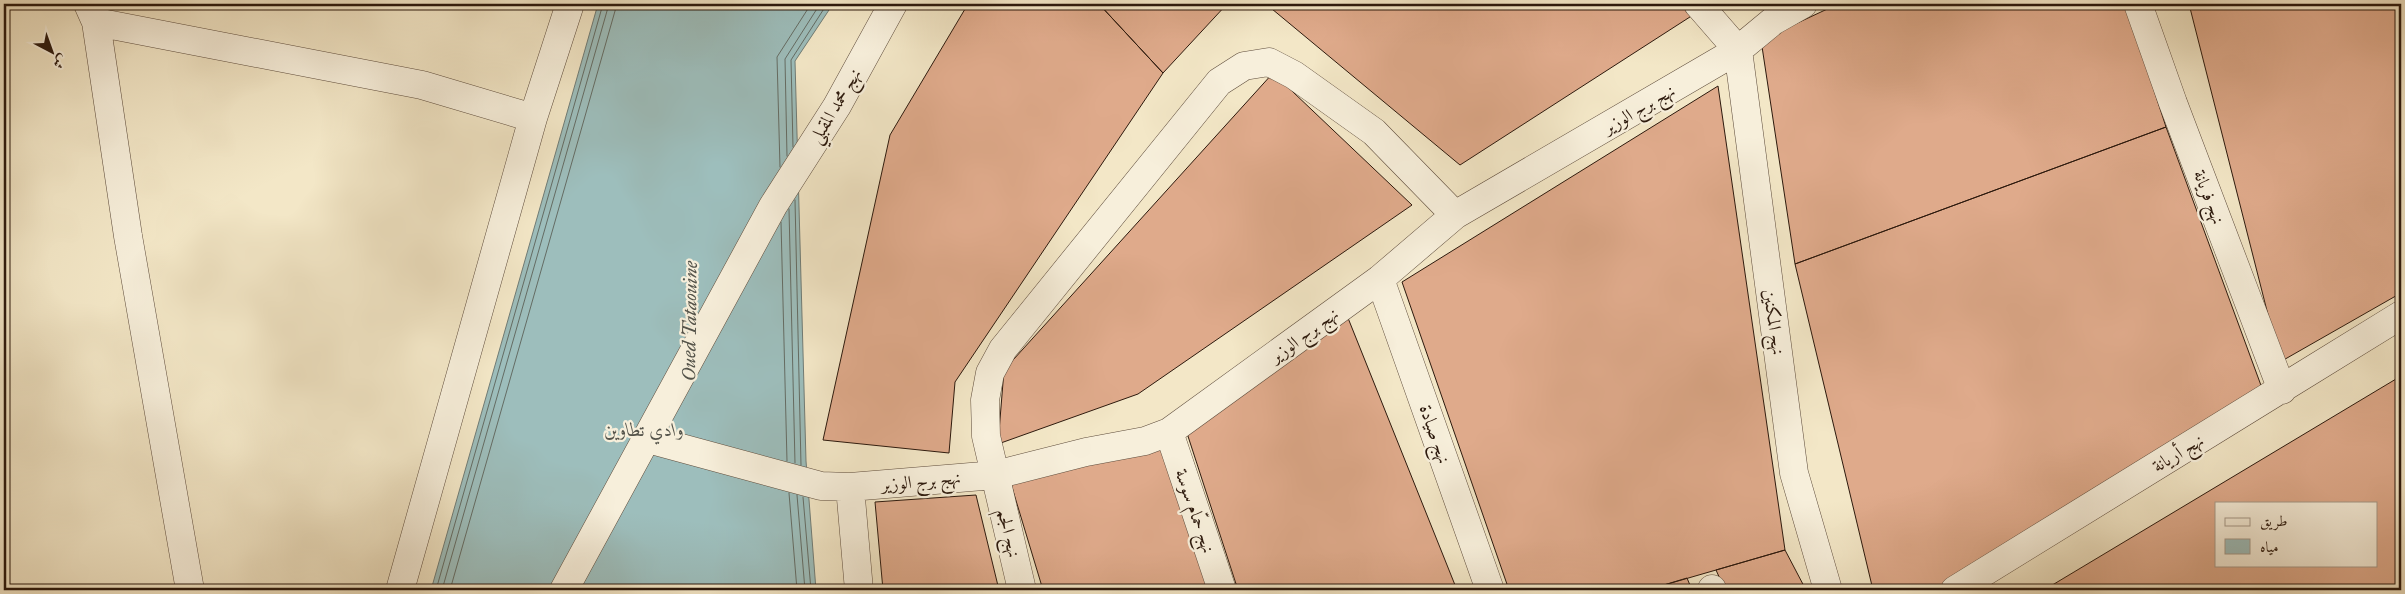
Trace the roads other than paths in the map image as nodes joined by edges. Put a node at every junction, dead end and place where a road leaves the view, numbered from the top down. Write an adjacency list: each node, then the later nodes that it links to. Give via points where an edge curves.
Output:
1 (570, 4): 8 (street)
2 (894, 4): 14 (street, نهج محمد المقبلي, via 837,106 773,206)
3 (1698, 4): 7 (street)
4 (1803, 4): 7 (street, نهج برج الوزير, via 1772,22)
5 (2138, 4): 12 (street, نهج فريانة)
6 (92, 13): 8 (street, via 422,85); 17 (street)
7 (1738, 50): 9 (street, نهج برج الوزير); 24 (street, نهج المكنين, via 1794,473)
8 (533, 118): 18 (street)
9 (1455, 216): 10 (street, نهج برج الوزير); 15 (street, نهج الجم, via 1374,132 1322,92 1269,62 1244,66 1219,82 1002,348 990,373 985,400 986,436)
10 (1380, 279): 13 (street, نهج برج الوزير); 23 (street, نهج صيادة)
11 (2401, 315): 12 (street, نهج أريانة)
12 (2282, 390): 25 (street, نهج أريانة)
13 (1169, 432): 15 (street, نهج برج الوزير, via 1145,441); 22 (street, نهج حمّام سوسة)
14 (648, 439): 16 (street, نهج برج الوزير, via 821,486); 19 (street, نهج محمد المقبلي)
15 (995, 475): 16 (street, نهج برج الوزير); 21 (street, نهج الجم)
16 (850, 486): 20 (street)
17 (190, 590)
18 (400, 590)
19 (564, 590)
20 (859, 590)
21 (1022, 590)
22 (1222, 590)
23 (1490, 590)
24 (1828, 590)
25 (1954, 590)

